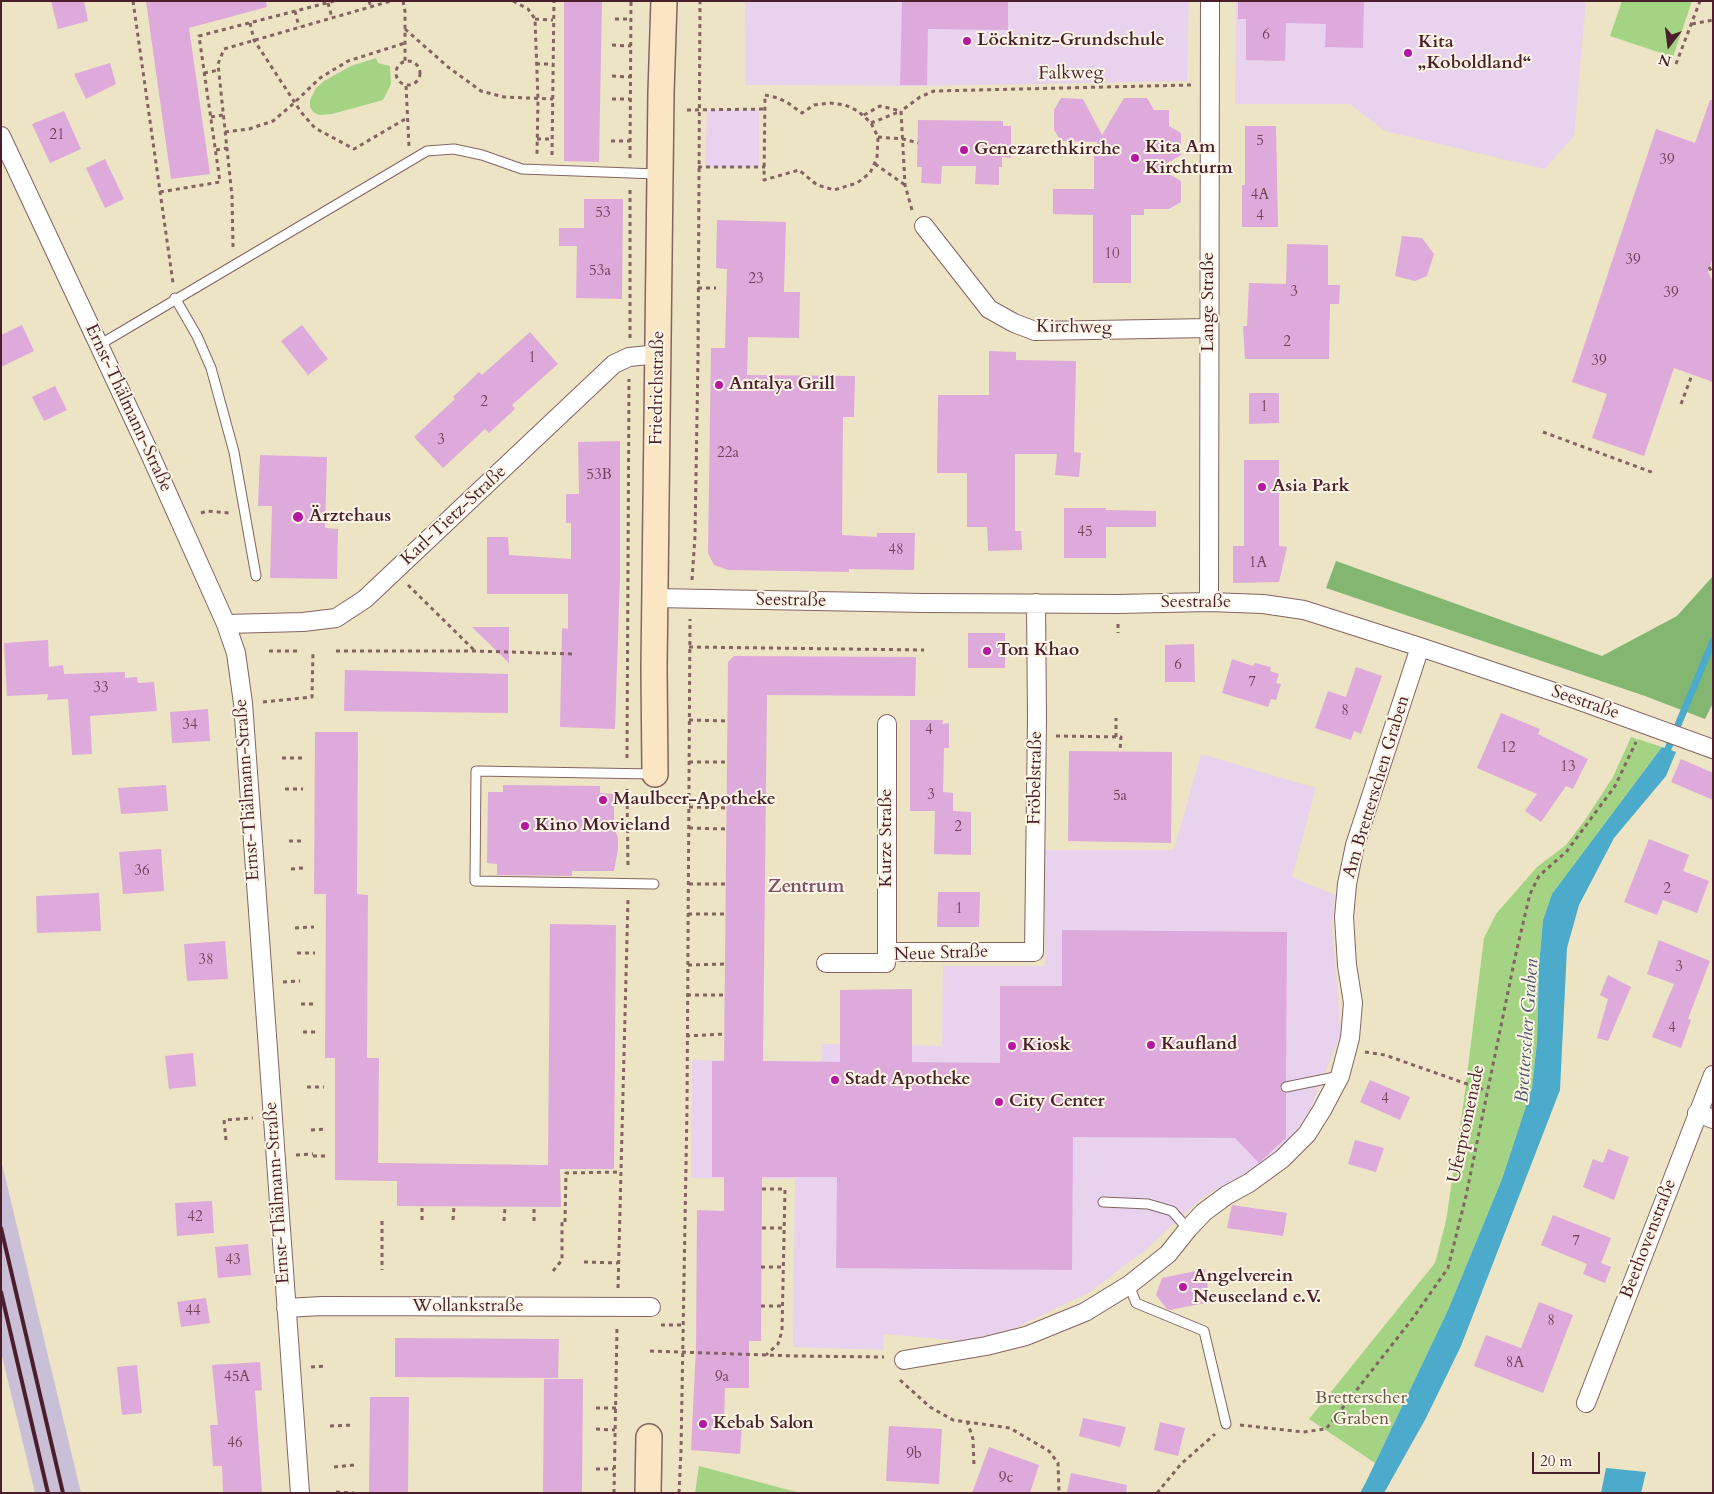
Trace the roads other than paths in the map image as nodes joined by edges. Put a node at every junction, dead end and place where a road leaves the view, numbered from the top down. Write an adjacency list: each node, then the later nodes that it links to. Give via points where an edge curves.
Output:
1 (664, 1): 4 (main road, Friedrichstraße)
2 (1210, 1): 7 (street, Lange Straße)
3 (1, 136): 8 (street, Ernst-Thälmann-Straße)
4 (660, 174): 6 (lane, via 522,169 454,149 426,151); 9 (main road, Friedrichstraße)
5 (924, 226): 7 (street, Kirchweg, via 989,308 1035,331)
6 (175, 298): 8 (lane); 10 (lane, via 211,368 234,452)
7 (1209, 328): 12 (street, Lange Straße)
8 (99, 345): 14 (street, Ernst-Thälmann-Straße)
9 (659, 354): 11 (main road, Friedrichstraße); 14 (street, Karl-Tietz-Straße, via 629,358 614,364 365,599 336,618)
10 (256, 576)
11 (655, 598): 13 (street, Seestraße); 18 (main road, Friedrichstraße)
12 (1209, 602): 13 (street, Seestraße); 15 (street, Seestraße, via 1263,604 1304,610)
13 (1036, 603): 21 (street, Fröbelstraße)
14 (226, 624): 31 (street, Ernst-Thälmann-Straße, via 236,653 243,703)
15 (1420, 647): 17 (street, Seestraße, via 1641,730 1683,738); 24 (street, Am Bretterschen Graben, via 1355,845 1347,884 1344,917 1353,1003 1350,1038)
16 (887, 724): 20 (street, Kurze Straße)
17 (1713, 750)
18 (655, 774): 19 (lane, via 476,771 475,881)
19 (654, 884)
20 (886, 952): 21 (street, Neue Straße); 22 (street, Neue Straße, via 886,963)
21 (1034, 952)
22 (826, 963)
23 (1713, 1074): 26 (street, Beethovenstraße)
24 (1340, 1076): 25 (lane); 28 (street, Am Bretterschen Graben, via 1307,1134 1249,1184 1204,1212)
25 (1286, 1087)
26 (1705, 1116): 33 (street, Beethovenstraße)
27 (1103, 1202): 28 (lane, via 1148,1204 1172,1211)
28 (1188, 1229): 29 (street, Am Bretterschen Graben, via 1168,1254)
29 (1129, 1285): 32 (street, Am Bretterschen Graben, via 1085,1312 1026,1336); 34 (lane, via 1136,1303 1204,1331)
30 (651, 1307): 31 (street, Wollankstraße)
31 (286, 1308): 36 (street, Ernst-Thälmann-Straße)
32 (904, 1360)
33 (1586, 1403)
34 (1226, 1424)
35 (649, 1437): 37 (main road)
36 (300, 1493)
37 (648, 1493)

